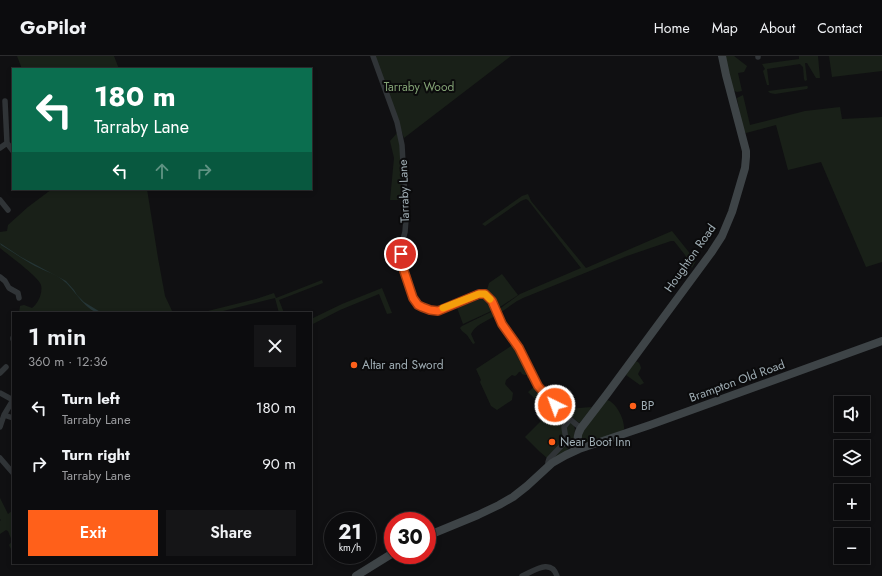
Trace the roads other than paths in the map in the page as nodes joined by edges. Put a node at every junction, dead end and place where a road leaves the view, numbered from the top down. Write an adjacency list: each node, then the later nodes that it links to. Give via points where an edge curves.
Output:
1 (373, 56): 21 (street, Tarraby Lane, via 397,122 402,145 406,219 401,254 413,298 418,305 438,311 479,294 485,294 495,306 498,317 519,348 538,386)
2 (722, 56): 23 (main road, Houghton Road, via 746,151 745,168 731,217 711,253)
3 (5, 101): 4 (street)
4 (7, 143): 5 (street); 6 (street)
5 (0, 148)
6 (12, 150)
7 (0, 200): 8 (street)
8 (8, 210)
9 (0, 277): 11 (street)
10 (21, 287): 11 (street)
11 (15, 291): 12 (street)
12 (19, 298)
13 (882, 342): 24 (main road, Brampton Old Road)
14 (6, 367): 15 (street)
15 (0, 373)
16 (0, 393): 17 (street)
17 (12, 399)
18 (12, 402): 19 (street)
19 (4, 415): 20 (street); 22 (street)
20 (12, 418)
21 (570, 419): 23 (street, Tarraby Lane); 26 (street, via 564,426 566,440 549,459)
22 (0, 427)
23 (581, 428): 24 (main road)
24 (579, 449): 26 (main road, Brampton Old Road)
25 (0, 458): 27 (street)
26 (548, 467): 28 (main road, Brampton Old Road, via 513,497)
27 (12, 472)
28 (436, 532)
29 (384, 559): 30 (main road)
30 (356, 576)
31 (522, 576): 32 (street, via 544,566 554,569)
32 (557, 576)

